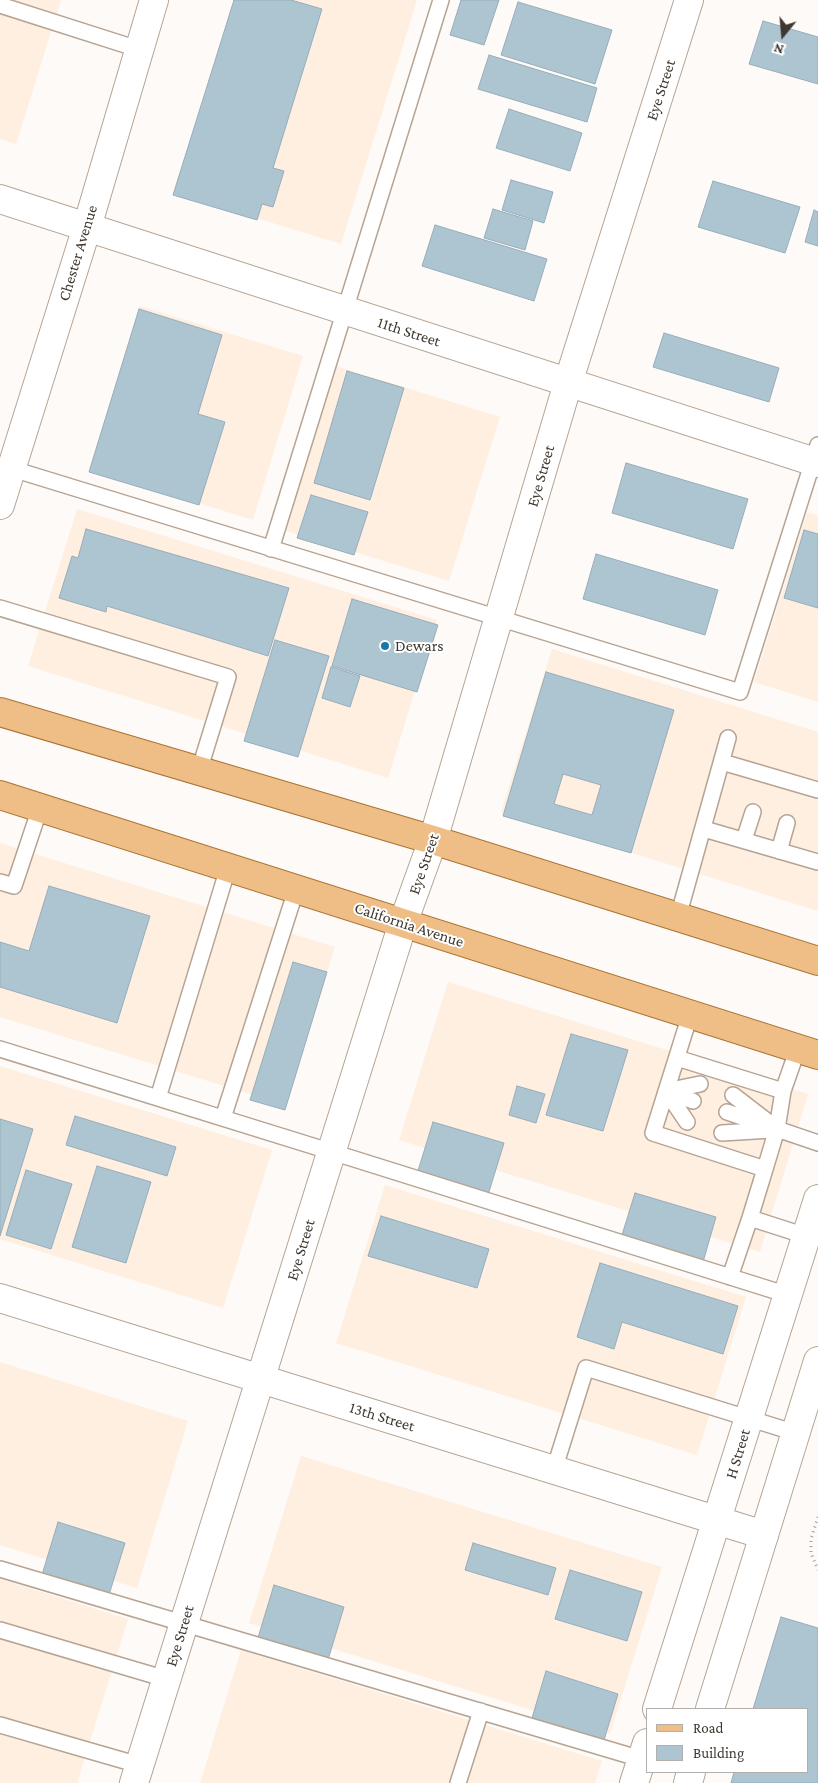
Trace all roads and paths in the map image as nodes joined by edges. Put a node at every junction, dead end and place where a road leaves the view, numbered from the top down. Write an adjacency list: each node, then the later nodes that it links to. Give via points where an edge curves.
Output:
1 (154, 0): 5 (street, Chester Avenue)
2 (441, 0): 8 (lane)
3 (689, 0): 9 (street, Eye Street)
4 (0, 5): 5 (lane)
5 (138, 49): 7 (street, Chester Avenue)
6 (0, 199): 7 (street, 11th Street)
7 (86, 227): 8 (street, 11th Street); 11 (street, Chester Avenue)
8 (345, 311): 9 (street, 11th Street); 13 (lane)
9 (568, 383): 10 (street, 11th Street); 15 (street, Eye Street)
10 (816, 456): 15 (lane, via 740,692)
11 (6, 467): 12 (street, Chester Avenue); 13 (lane)
12 (0, 505)
13 (271, 549): 15 (lane)
14 (0, 608): 19 (lane, via 228,677)
15 (499, 618): 26 (street, Eye Street)
16 (0, 712): 19 (main road)
17 (728, 738): 18 (lane)
18 (722, 762): 20 (lane, via 798,788); 25 (lane)
19 (199, 771): 26 (main road)
20 (818, 790)
21 (0, 795): 22 (main road, California Avenue)
22 (40, 808): 30 (main road, California Avenue); 31 (lane, via 14,886)
23 (753, 812): 27 (lane)
24 (787, 823): 28 (lane)
25 (704, 829): 27 (lane); 33 (lane)
26 (434, 840): 33 (main road); 34 (street, Eye Street)
27 (744, 840): 28 (lane)
28 (779, 851): 29 (lane)
29 (818, 861)
30 (228, 868): 32 (main road, California Avenue); 44 (lane)
31 (0, 882)
32 (296, 890): 34 (main road, California Avenue); 47 (lane)
33 (678, 917): 35 (main road)
34 (403, 924): 36 (main road, California Avenue); 52 (street, Eye Street)
35 (818, 960)
36 (690, 1015): 38 (main road, California Avenue); 39 (lane)
37 (0, 1049): 44 (lane)
38 (808, 1052): 41 (lane)
39 (677, 1058): 41 (lane); 42 (lane)
40 (700, 1084): 42 (lane)
41 (783, 1091): 49 (lane)
42 (666, 1092): 45 (lane); 48 (lane); 53 (lane, via 653,1133)
43 (733, 1095): 49 (lane)
44 (158, 1098): 47 (lane)
45 (694, 1101)
46 (727, 1112): 49 (lane)
47 (223, 1118): 52 (lane)
48 (687, 1122)
49 (778, 1129): 50 (lane); 51 (lane); 53 (lane)
50 (722, 1133)
51 (818, 1142)
52 (332, 1152): 57 (lane); 61 (street, Eye Street)
53 (765, 1169): 55 (lane)
54 (818, 1199): 56 (street, H Street)
55 (750, 1218): 56 (lane); 57 (lane)
56 (806, 1236): 58 (street, H Street)
57 (730, 1277): 58 (lane)
58 (788, 1295): 62 (street, H Street)
59 (0, 1298): 61 (street, 13th Street)
60 (818, 1361): 63 (street)
61 (261, 1380): 64 (street, 13th Street); 70 (street, Eye Street)
62 (749, 1418): 63 (lane); 64 (lane, via 586,1368); 66 (street, H Street)
63 (796, 1433): 67 (street)
64 (554, 1470): 66 (street, 13th Street)
65 (818, 1517): 69 (path, via 811,1539 811,1553)
66 (717, 1520): 67 (street, 13th Street); 73 (street, H Street)
67 (764, 1534): 74 (street)
68 (0, 1569): 70 (lane)
69 (818, 1570)
70 (184, 1624): 72 (street, Eye Street); 75 (lane)
71 (0, 1630): 72 (lane)
72 (166, 1679): 78 (street, Eye Street)
73 (657, 1708)
74 (710, 1708)
75 (481, 1711): 77 (lane); 79 (lane)
76 (0, 1725): 78 (lane)
77 (639, 1769)
78 (136, 1774)
79 (458, 1783)

